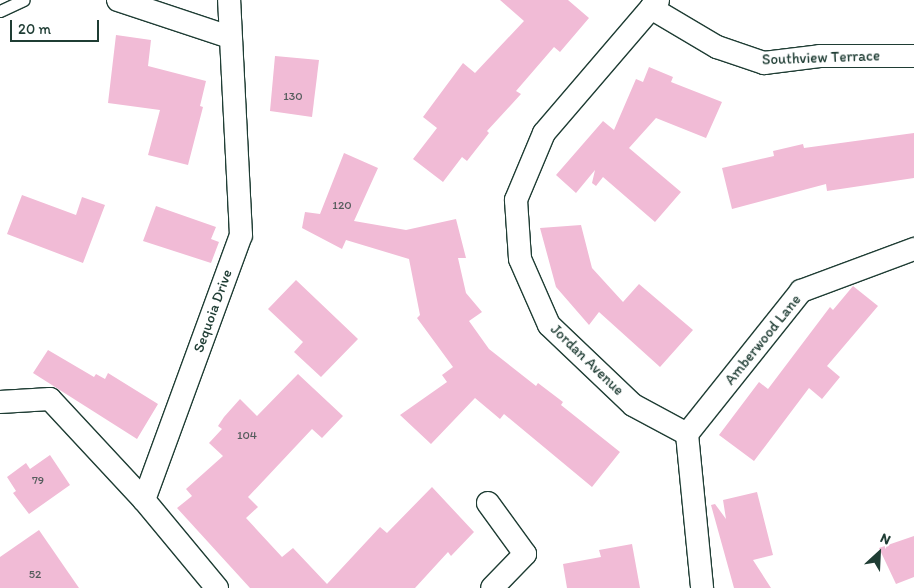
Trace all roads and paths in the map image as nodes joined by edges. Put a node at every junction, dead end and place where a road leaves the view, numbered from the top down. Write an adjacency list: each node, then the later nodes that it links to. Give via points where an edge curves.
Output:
1 (24, 0): 5 (lane)
2 (118, 0): 6 (street)
3 (229, 0): 6 (street, Sequoia Drive)
4 (655, 4): 7 (street, Southview Terrace, via 718,47 764,63 820,56); 10 (street, Jordan Avenue, via 544,133 516,200 520,259 549,325 633,405)
5 (0, 11)
6 (229, 37): 11 (street, Sequoia Drive, via 241,235)
7 (914, 56)
8 (914, 248): 10 (street, Amberwood Lane, via 801,291)
9 (0, 402): 11 (street, via 50,399)
10 (687, 434): 15 (street)
11 (144, 500): 13 (street)
12 (488, 503): 14 (street, via 525,554)
13 (217, 588)
14 (492, 588)
15 (702, 588)

